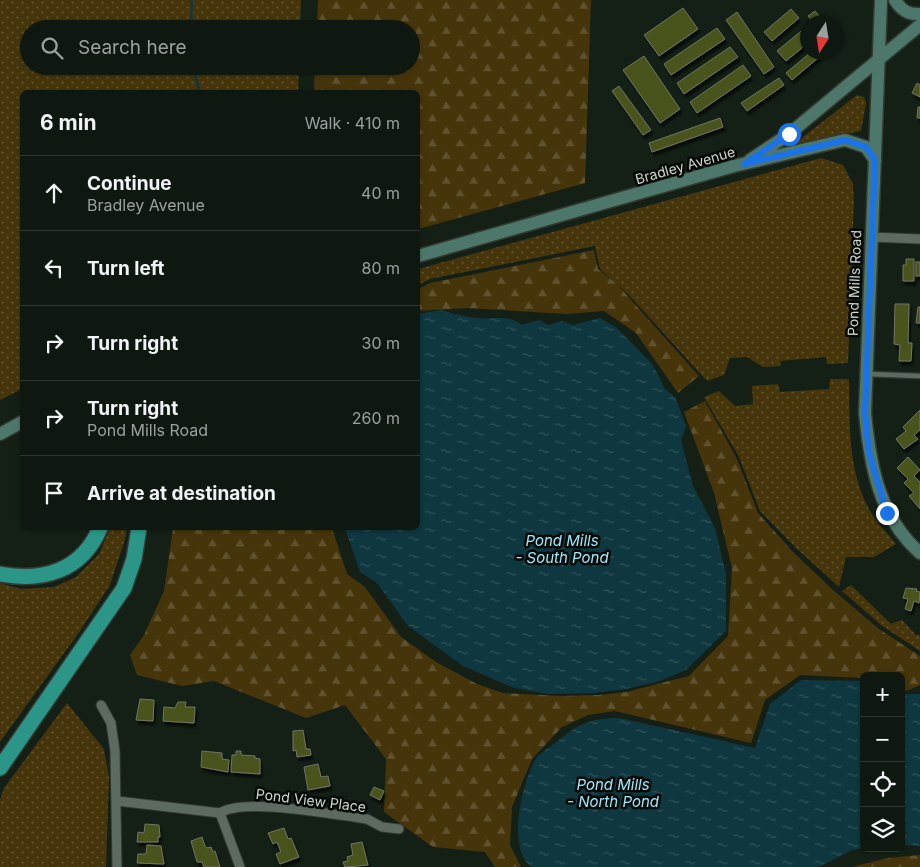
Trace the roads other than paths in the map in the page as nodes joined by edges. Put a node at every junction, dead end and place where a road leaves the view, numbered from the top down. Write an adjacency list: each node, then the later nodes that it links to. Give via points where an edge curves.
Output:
1 (882, 0): 5 (main road, Pond Mills Road)
2 (895, 0): 3 (main road, via 899,7 911,14)
3 (920, 14)
4 (920, 24): 5 (main road, Bradley Avenue)
5 (880, 58): 6 (main road, Pond Mills Road); 7 (main road, Bradley Avenue, via 789,134)
6 (875, 160): 7 (main road, via 866,147 845,140); 8 (main road, Pond Mills Road)
7 (744, 164): 10 (main road, Bradley Avenue)
8 (871, 237): 9 (street); 11 (main road, Pond Mills Road)
9 (920, 239)
10 (420, 255)
11 (867, 374): 12 (lane); 17 (main road, Pond Mills Road, via 865,413 869,453 887,513)
12 (920, 376)
13 (20, 423): 14 (main road)
14 (0, 434)
15 (99, 530): 18 (highway, via 81,557 46,576 22,578)
16 (139, 530): 20 (highway, via 134,559 124,588)
17 (920, 554)
18 (0, 574)
19 (101, 705): 21 (street, via 111,723)
20 (0, 768)
21 (117, 801): 22 (street); 24 (street)
22 (220, 813): 23 (street, Pond View Place, via 248,805 367,819 382,828); 25 (street)
23 (399, 829)
24 (117, 867)
25 (240, 867)

